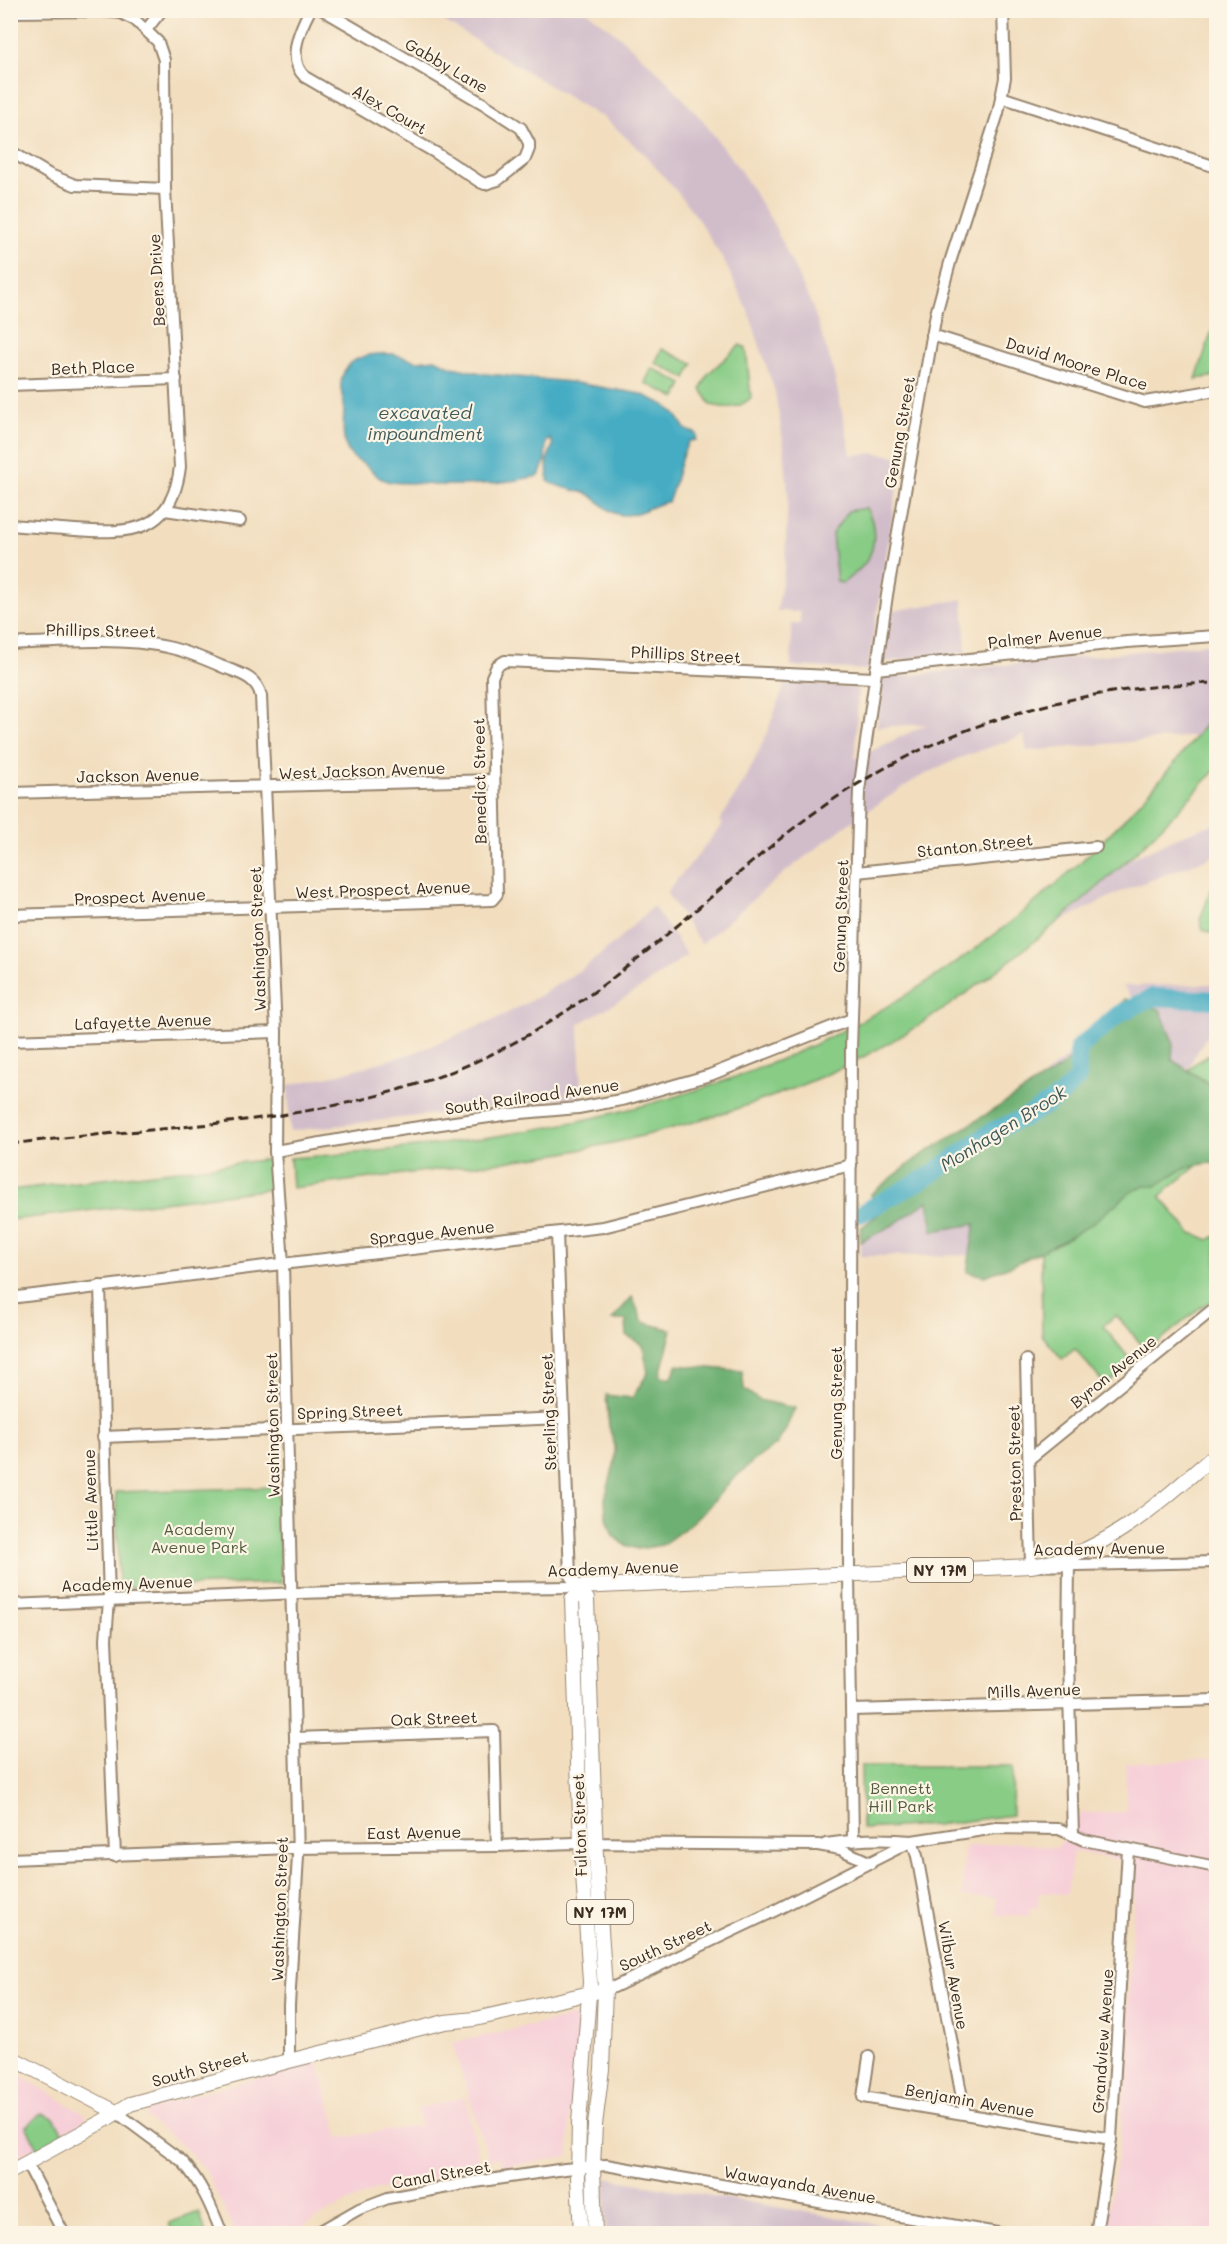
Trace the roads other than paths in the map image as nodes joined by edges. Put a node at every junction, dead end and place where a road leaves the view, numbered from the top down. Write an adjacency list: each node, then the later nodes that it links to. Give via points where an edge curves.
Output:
1 (162, 10): 6 (street)
2 (310, 10): 9 (street, Alex Court, via 297,40 297,66 304,77 485,184 498,180)
3 (323, 10): 9 (street, Gabby Lane, via 521,128 529,149)
4 (1003, 10): 7 (street, Genung Street, via 1005,65)
5 (10, 12): 6 (street, Beers Drive, via 99,10 121,13)
6 (146, 30): 11 (street, Beers Drive, via 158,42 164,60)
7 (1001, 97): 10 (street); 12 (street, Genung Street)
8 (15, 153): 11 (street, via 75,185)
9 (521, 163)
10 (1216, 167)
11 (165, 189): 13 (street, Beers Drive)
12 (932, 335): 15 (street, David Moore Place, via 1145,402); 22 (street, Genung Street)
13 (176, 379): 14 (street, Beth Place); 16 (street, Beers Drive, via 180,467 176,488)
14 (10, 385)
15 (1216, 390)
16 (165, 510): 17 (street); 18 (street, via 144,526 124,532)
17 (240, 521)
18 (10, 525)
19 (1216, 636): 22 (street, Palmer Avenue, via 1127,642)
20 (10, 644): 24 (street, Phillips Street, via 154,645 201,657 246,676 257,684 261,696)
21 (497, 666): 22 (street, Phillips Street, via 509,660); 23 (street, Benedict Street, via 492,677)
22 (875, 674): 27 (street, Genung Street, via 859,791)
23 (494, 780): 24 (street, West Jackson Avenue); 28 (street, Benedict Street)
24 (266, 788): 25 (street, Jackson Avenue); 29 (street, Washington Street)
25 (10, 793)
26 (1096, 847): 27 (street, Stanton Street)
27 (857, 872): 31 (street, Genung Street)
28 (496, 897): 29 (street, West Prospect Avenue, via 485,901)
29 (270, 908): 30 (street, Prospect Avenue); 32 (street, Washington Street)
30 (10, 915)
31 (852, 1019): 34 (street, South Railroad Avenue, via 710,1075 626,1099 388,1131); 35 (street, Genung Street)
32 (276, 1032): 33 (street, Lafayette Avenue); 34 (street, Washington Street)
33 (10, 1041)
34 (275, 1151): 37 (street, Washington Street)
35 (851, 1165): 36 (street, Sprague Avenue, via 603,1227); 50 (street, Genung Street)
36 (557, 1233): 37 (street, Sprague Avenue); 42 (street, Sterling Street)
37 (283, 1263): 38 (street, Sprague Avenue); 43 (street, Washington Street)
38 (100, 1286): 39 (street, Sprague Avenue); 44 (street, Little Avenue)
39 (10, 1298)
40 (1216, 1307): 46 (street, Byron Avenue)
41 (1026, 1360): 46 (street, Preston Street)
42 (563, 1418): 43 (street, Spring Street); 51 (street, Sterling Street, via 570,1576)
43 (287, 1428): 44 (street, Spring Street); 52 (street, Washington Street)
44 (103, 1437): 53 (street, Little Avenue)
45 (1216, 1454): 47 (main road, NY 17M, via 1141,1517)
46 (1029, 1459): 49 (street, Preston Street)
47 (1069, 1561): 48 (street, Academy Avenue); 49 (main road, NY 17M); 56 (street)
48 (1216, 1562)
49 (1031, 1566): 50 (main road, Academy Avenue / NY 17M)
50 (849, 1574): 51 (main road, Academy Avenue / NY 17M); 57 (street, Genung Street)
51 (579, 1591): 52 (street, Academy Avenue, via 480,1588); 62 (main road, Fulton Street / NY 17M, via 572,1599); 63 (main road, Fulton Street / NY 17M, via 587,1599)
52 (291, 1593): 53 (street, Academy Avenue); 58 (street, Washington Street)
53 (109, 1600): 54 (street, Academy Avenue); 68 (street, Little Avenue, via 106,1639)
54 (10, 1605)
55 (1216, 1700): 56 (street, Mills Avenue)
56 (1069, 1704): 57 (street, Mills Avenue); 59 (street)
57 (852, 1710): 60 (street, Genung Street)
58 (295, 1738): 65 (street, Oak Street, via 494,1731); 66 (street, Washington Street)
59 (1073, 1835): 61 (street, South Street, via 1059,1829 996,1828); 67 (street, South Street)
60 (853, 1839): 61 (street, East Avenue); 64 (street, East Avenue)
61 (912, 1841): 70 (street, South Street); 77 (street, Wilbur Avenue)
62 (581, 1843): 63 (street, East Avenue); 65 (street, East Avenue); 72 (main road, Fulton Street / NY 17M)
63 (596, 1843): 64 (street, East Avenue); 72 (main road, Fulton Street / NY 17M)
64 (818, 1845): 70 (street, East Avenue, via 840,1849)
65 (497, 1846): 66 (street, East Avenue)
66 (298, 1848): 68 (street, East Avenue); 75 (street, Washington Street)
67 (1128, 1850): 71 (street, South Street); 78 (street, Grandview Avenue)
68 (115, 1856): 69 (street, East Avenue)
69 (10, 1859)
70 (870, 1863): 72 (street, South Street, via 614,1987)
71 (1216, 1867)
72 (596, 1991): 75 (main road, South Street, via 475,2019 445,2022); 79 (main road, Fulton Street / NY 17M, via 602,2069)
73 (10, 2057): 76 (main road)
74 (869, 2057): 77 (street, Benjamin Avenue, via 863,2097)
75 (289, 2061): 76 (main road, South Street, via 130,2104)
76 (116, 2112): 81 (main road, South Street); 83 (street, via 189,2169)
77 (965, 2114): 78 (street, Benjamin Avenue)
78 (1111, 2139): 88 (street, Grandview Avenue)
79 (586, 2167): 84 (street, Canal Street, via 388,2198); 85 (main road, Fulton Street / NY 17M); 86 (main road, Fulton Street / NY 17M); 87 (street, Wawayanda Avenue, via 617,2167)
80 (31, 2171): 82 (street)
81 (10, 2172)
82 (64, 2234)
83 (222, 2234)
84 (315, 2234)
85 (581, 2234)
86 (596, 2234)
87 (1003, 2234)
88 (1096, 2234)

